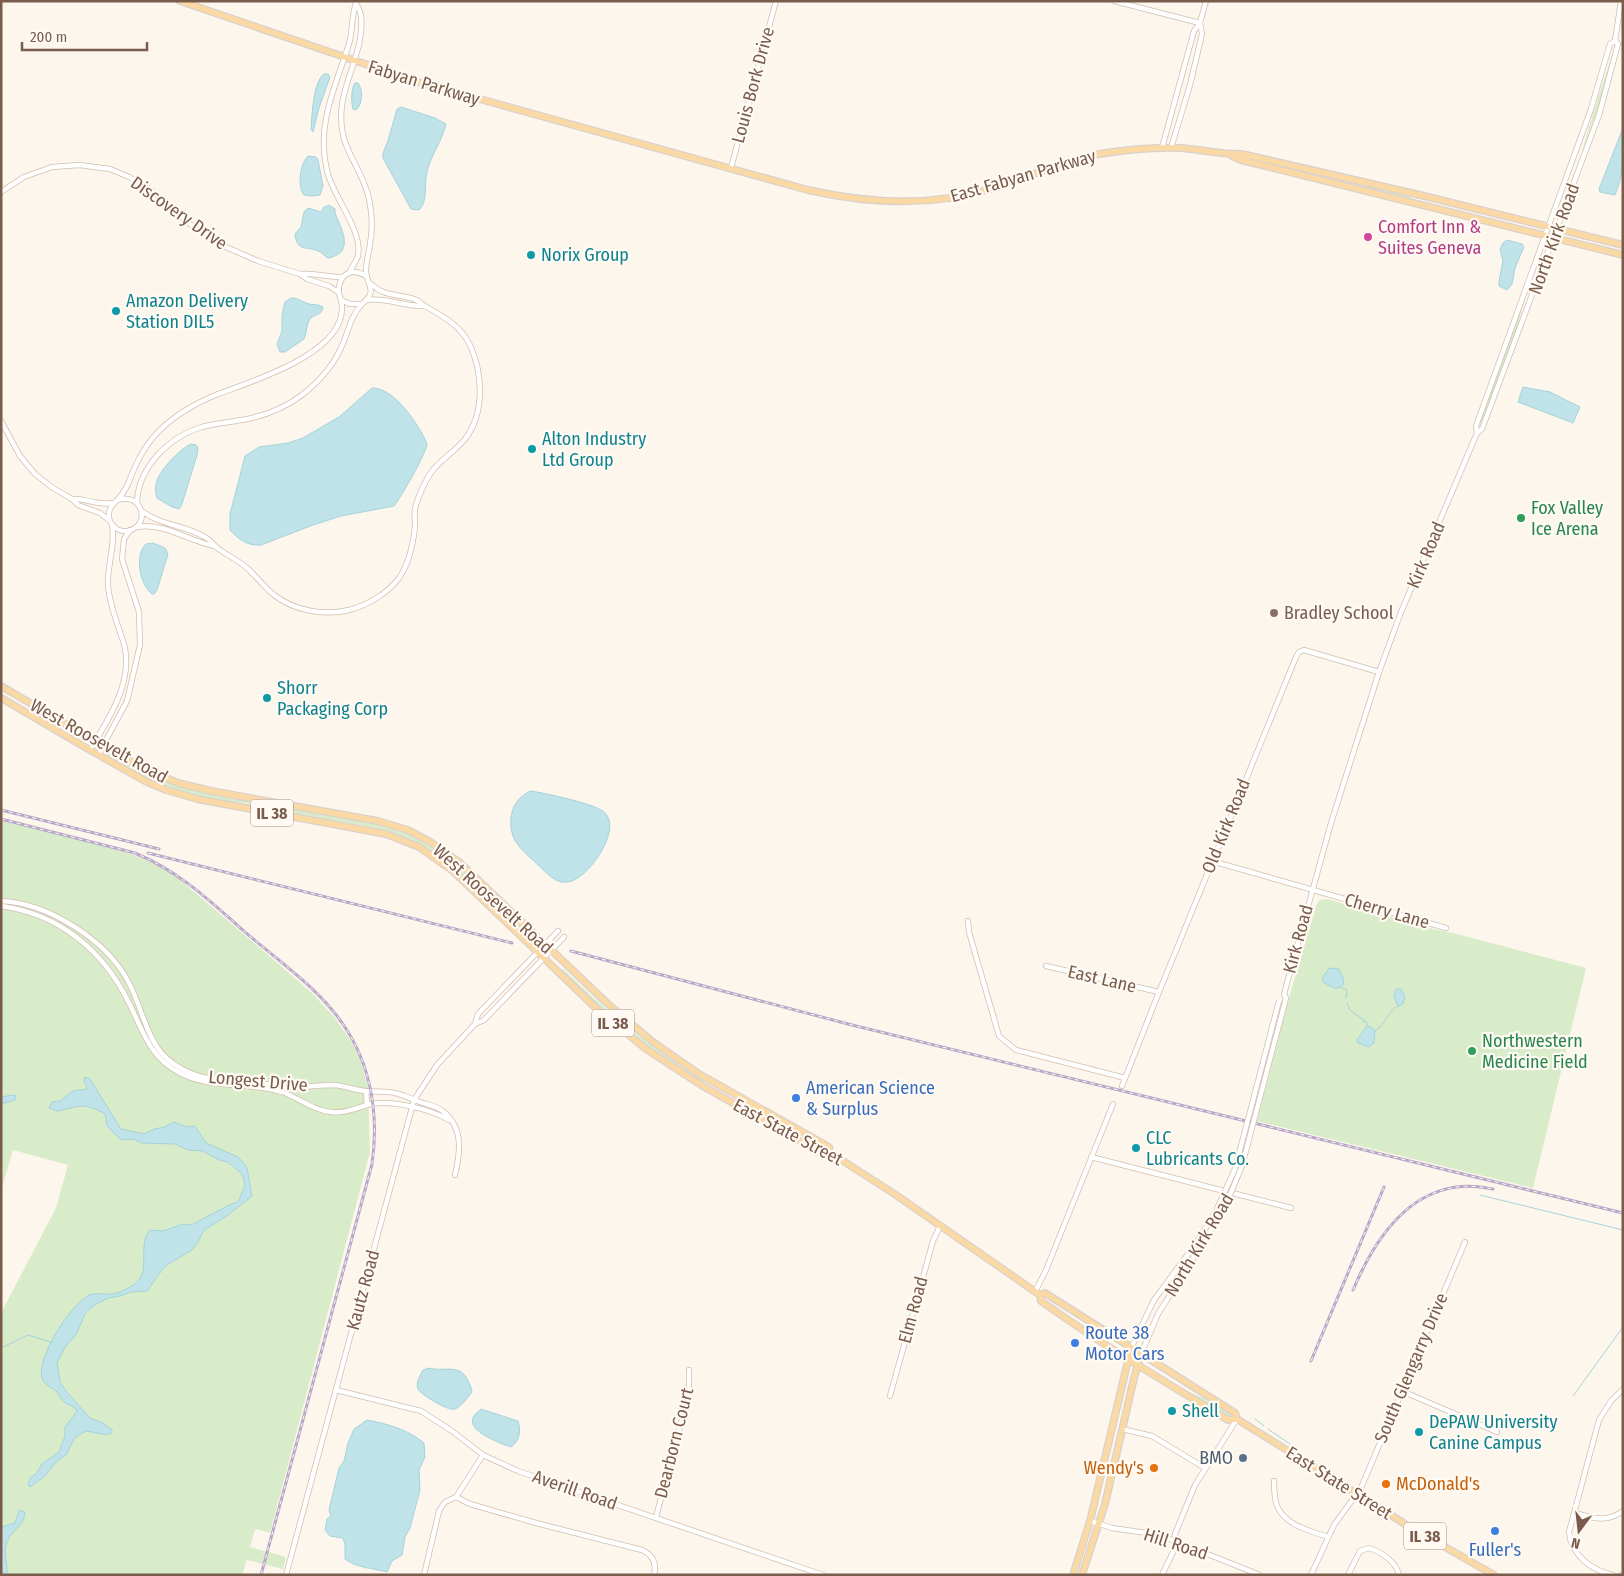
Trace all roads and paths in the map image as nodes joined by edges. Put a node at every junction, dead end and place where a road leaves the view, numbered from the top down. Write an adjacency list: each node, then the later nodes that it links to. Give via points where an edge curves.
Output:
1 (180, 1): 9 (main road, Fabyan Parkway)
2 (776, 1): 15 (street, Louis Bork Drive)
3 (1114, 1): 7 (street)
4 (1206, 1): 7 (street)
5 (1621, 1): 8 (street, North Kirk Road)
6 (356, 2): 9 (street); 10 (street, via 361,30)
7 (1200, 23): 11 (street, via 1194,31); 12 (street, via 1202,34)
8 (1615, 41): 17 (street, North Kirk Road, via 1610,44 1595,97); 18 (street, North Kirk Road, via 1618,44 1604,101)
9 (344, 58): 10 (main road, Fabyan Parkway); 23 (street, via 327,108 324,155 329,178 357,241 357,258)
10 (353, 61): 13 (main road, Fabyan Parkway, via 451,92); 25 (street, via 344,93 342,123 346,145 363,180 370,209 372,232)
11 (1162, 148): 12 (main road, East Fabyan Parkway); 15 (main road, East Fabyan Parkway, via 1088,157 977,193 920,202 880,202 842,197)
12 (1171, 148): 14 (main road, East Fabyan Parkway)
13 (672, 152): 15 (main road, East Fabyan Parkway)
14 (1230, 155): 17 (main road, East Fabyan Parkway, via 1242,154); 19 (main road, East Fabyan Parkway)
15 (731, 168)
16 (1, 192): 24 (street, Discovery Drive, via 24,177 52,167 79,164 110,169 147,187 180,217 217,242 258,261)
17 (1548, 226): 18 (main road, East Fabyan Parkway); 19 (street, North Kirk Road)
18 (1557, 229): 20 (street, North Kirk Road); 21 (main road, East Fabyan Parkway)
19 (1544, 235): 20 (main road, East Fabyan Parkway); 34 (street, Kirk Road, via 1476,426)
20 (1554, 238): 22 (main road, East Fabyan Parkway); 34 (street, North Kirk Road, via 1482,428)
21 (1623, 245)
22 (1623, 255)
23 (349, 273): 25 (street, via 359,272); 26 (street)
24 (300, 274): 26 (street, Discovery Drive, via 309,272); 28 (street, Discovery Drive)
25 (366, 276): 27 (street)
26 (343, 277): 28 (street)
27 (370, 284): 30 (street, via 371,293); 32 (street, via 382,292 417,300)
28 (338, 292): 29 (street)
29 (341, 300): 31 (street); 36 (street, via 339,323 309,355 197,403 166,424 142,453)
30 (366, 300): 31 (street); 32 (street)
31 (362, 304): 37 (street, via 355,312 338,354 307,391 268,414 200,427 174,441 157,456 144,475)
32 (424, 306): 43 (street, via 452,322 465,337 476,363 480,387 474,422 465,439 437,465 421,491 415,509 412,545 399,578 378,597 359,607 317,612 298,608 273,595 240,562)
33 (1, 421): 35 (street, via 28,466 53,488)
34 (1477, 433): 44 (street, Kirk Road)
35 (72, 499): 38 (street); 40 (street)
36 (118, 500): 37 (street, via 126,498); 38 (street)
37 (137, 502): 39 (street)
38 (113, 503): 40 (street, via 109,512)
39 (142, 512): 41 (street); 43 (street, via 209,539)
40 (111, 522): 42 (street, via 122,531); 47 (street, via 113,536 108,587 124,647 125,669 116,704)
41 (136, 527): 42 (street); 43 (street, via 149,526 174,532)
42 (130, 530): 48 (street, via 124,539 122,559 139,612 140,645 127,701)
43 (215, 546)
44 (1379, 672): 51 (street, Old Kirk Road, via 1304,650 1299,652); 52 (street, Kirk Road)
45 (1, 686): 47 (main road, West Roosevelt Road / IL 38)
46 (1, 698): 49 (main road, West Roosevelt Road / IL 38)
47 (95, 741): 48 (main road, West Roosevelt Road / IL 38); 49 (street)
48 (103, 746): 50 (street); 59 (main road, West Roosevelt Road / IL 38, via 157,775 187,786 369,819 408,830 452,856)
49 (90, 750): 50 (main road, West Roosevelt Road / IL 38)
50 (98, 755): 61 (main road, West Roosevelt Road / IL 38, via 151,784 186,797 366,829 403,840 446,865)
51 (1212, 861): 52 (street, Cherry Lane); 64 (street, Old Kirk Road)
52 (1311, 890): 56 (street, Cherry Lane); 65 (street, Kirk Road)
53 (1, 901): 69 (street, Longest Drive, via 31,907 56,917 107,952 127,980 151,1039 170,1061 184,1070 211,1078 293,1087 336,1085)
54 (1, 906): 72 (street, Longest Drive, via 46,917 78,938 117,981 151,1048 183,1075 210,1084 280,1092 332,1112 346,1112)
55 (968, 921): 67 (street, via 999,1036 1016,1050)
56 (1446, 928)
57 (558, 931): 59 (street, Kautz Road)
58 (564, 937): 60 (street, Kautz Road)
59 (545, 945): 60 (main road, West Roosevelt Road / IL 38); 61 (street, Kautz Road)
60 (551, 950): 62 (street, Kautz Road); 75 (main road, West Roosevelt Road / IL 38, via 612,1008 664,1050 699,1074 829,1147)
61 (538, 952): 62 (main road, West Roosevelt Road / IL 38); 66 (street, Kautz Road, via 478,1014)
62 (544, 958): 66 (street, Kautz Road, via 484,1020); 75 (main road, East State Street / IL 38, via 611,1022 658,1058 823,1154)
63 (1046, 966): 64 (street, East Lane)
64 (1159, 992): 67 (street, Old Kirk Road)
65 (1284, 994): 81 (street, North Kirk Road, bridge, via 1280,996 1282,1002 1235,1169)
66 (475, 1024): 70 (street, Kautz Road, via 437,1066)
67 (1125, 1078): 68 (street, Old Kirk Road)
68 (1122, 1086)
69 (366, 1091): 70 (street, Longest Drive, via 397,1093); 72 (street)
70 (414, 1100): 73 (street, Kautz Road); 74 (street, Longest Drive, via 445,1112)
71 (1112, 1104): 76 (street)
72 (367, 1105): 73 (street, Longest Drive)
73 (412, 1107): 74 (street, Longest Drive, via 436,1113); 89 (street, Kautz Road)
74 (452, 1122): 77 (street, via 460,1142)
75 (831, 1154): 79 (main road, East State Street / IL 38)
76 (1091, 1157): 78 (street); 82 (street)
77 (455, 1175)
78 (1291, 1208)
79 (940, 1226): 82 (main road, East State Street / IL 38); 91 (street, Elm Road, via 933,1240)
80 (1465, 1242): 90 (street, South Glengarry Drive)
81 (1196, 1247): 83 (street, North Kirk Road, via 1154,1300); 84 (street, North Kirk Road, via 1162,1306)
82 (1038, 1294): 83 (main road, East State Street / IL 38, via 1045,1293); 85 (main road, East State Street / IL 38, via 1041,1302)
83 (1131, 1348): 84 (main road, East State Street / IL 38); 85 (main road, North Kirk Road)
84 (1141, 1354): 86 (main road, North Kirk Road); 92 (main road, East State Street / IL 38, via 1235,1413)
85 (1128, 1358): 86 (main road, East State Street / IL 38); 103 (main road, North Kirk Road)
86 (1138, 1364): 92 (main road, East State Street / IL 38, via 1228,1420); 93 (main road, North Kirk Road)
87 (689, 1370): 102 (street, Dearborn Court, via 689,1393)
88 (1623, 1388): 101 (street, via 1599,1420)
89 (336, 1390): 95 (street, Averill Road, via 421,1411); 107 (street, Kautz Road)
90 (1402, 1391): 94 (street); 98 (street, South Glengarry Drive)
91 (890, 1396)
92 (1237, 1419): 96 (street); 98 (main road, East State Street / IL 38)
93 (1122, 1429): 96 (street, via 1152,1436); 104 (main road, North Kirk Road)
94 (1497, 1432)
95 (483, 1454): 99 (street); 102 (street, Averill Road, via 518,1471)
96 (1205, 1468): 106 (street, via 1193,1489)
97 (1274, 1481): 105 (street, via 1275,1498 1285,1518)
98 (1357, 1494): 105 (street, South Glengarry Drive); 118 (main road, East State Street / IL 38)
99 (456, 1497): 108 (street, via 445,1502 438,1511); 109 (street, via 536,1523 642,1550 653,1559)
100 (1623, 1511): 101 (street, via 1603,1520)
101 (1575, 1513): 119 (street, via 1569,1532 1574,1550 1586,1563)
102 (656, 1517): 110 (street, Averill Road)
103 (1090, 1521): 104 (street, Hill Road); 111 (main road, North Kirk Road)
104 (1099, 1524): 106 (street, Hill Road, via 1160,1535); 112 (main road, North Kirk Road)
105 (1328, 1537): 115 (street, South Glengarry Drive)
106 (1175, 1541): 113 (street); 114 (street, Hill Road)
107 (286, 1575)
108 (424, 1575)
109 (654, 1575)
110 (823, 1575)
111 (1073, 1575)
112 (1082, 1575)
113 (1162, 1575)
114 (1260, 1575)
115 (1311, 1575)
116 (1348, 1575): 117 (street, via 1360,1550 1369,1548 1390,1560)
117 (1399, 1575)
118 (1494, 1575)
119 (1610, 1575)

